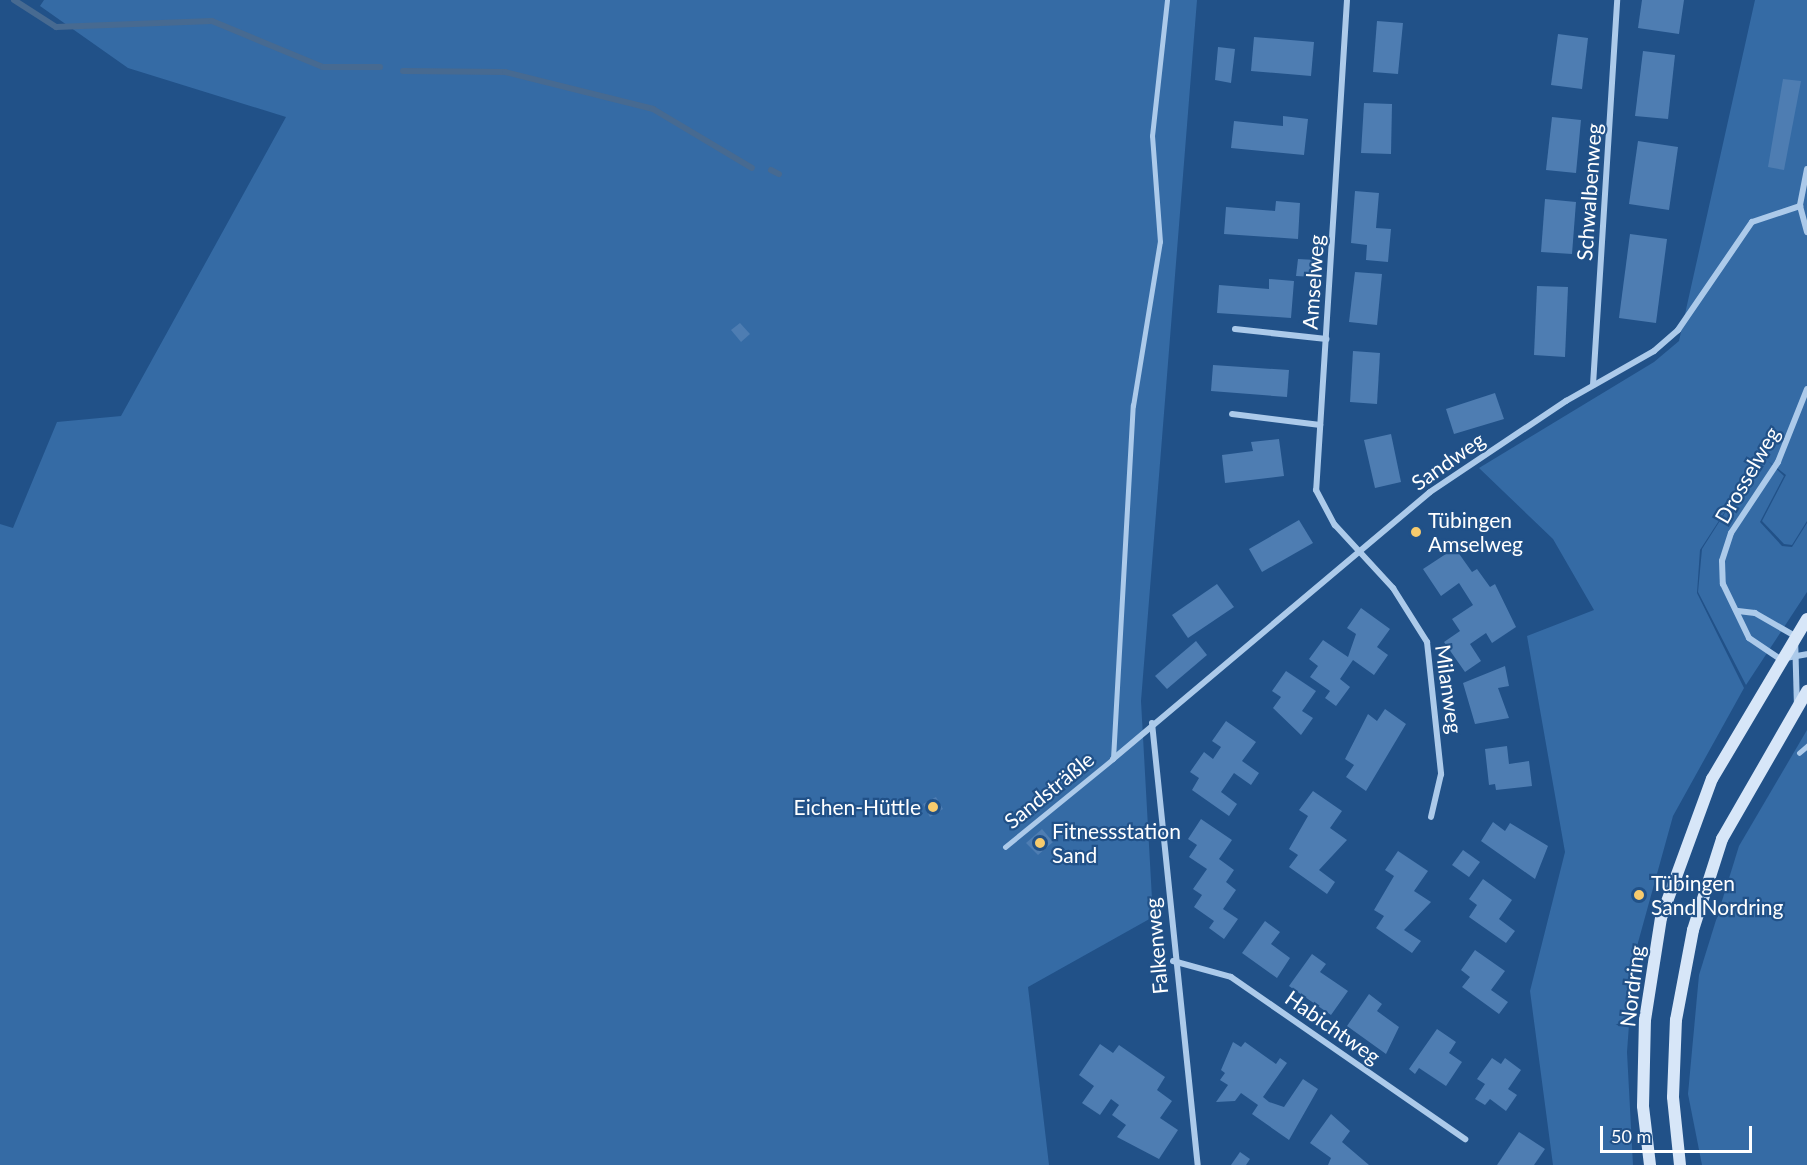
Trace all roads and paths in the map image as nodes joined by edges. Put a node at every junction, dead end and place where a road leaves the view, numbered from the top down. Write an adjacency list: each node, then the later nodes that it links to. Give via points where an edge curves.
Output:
1 (1167, 0): 25 (lane, via 1152,136 1160,242 1133,406)
2 (1347, 0): 8 (street, Amselweg)
3 (1617, 0): 9 (street, Schwalbenweg)
4 (1807, 169): 5 (street)
5 (1800, 206): 6 (street); 9 (street, Sandweg, via 1752,222 1678,330 1639,361)
6 (1807, 232)
7 (1235, 329): 8 (street)
8 (1326, 339): 12 (street, Amselweg)
9 (1593, 385): 13 (street, Sandweg, via 1430,492)
10 (1807, 389): 14 (street, Drosselweg, via 1778,462 1731,533 1722,561 1723,585)
11 (1232, 414): 12 (street)
12 (1320, 425): 13 (street, Amselweg, via 1316,490 1335,525)
13 (1360, 552): 22 (street, Sandweg); 26 (street, Milanweg, via 1409,609 1427,642 1441,774)
14 (1738, 611): 16 (street, via 1755,613); 19 (street, Drosselweg, via 1749,638)
15 (1807, 619): 16 (street, Nordring)
16 (1795, 636): 18 (street); 19 (street, Nordring)
17 (1807, 654): 18 (street)
18 (1797, 656): 19 (street); 21 (street)
19 (1780, 659): 31 (street, Nordring, via 1712,778 1661,918 1645,1020 1643,1106)
20 (1807, 691): 21 (street)
21 (1797, 707): 32 (street, via 1722,839 1692,930 1674,1064)
22 (1152, 723): 25 (street, Sandweg); 28 (street, Falkenweg)
23 (1807, 746): 24 (lane)
24 (1799, 753)
25 (1113, 759): 27 (lane, Sandsträßle)
26 (1431, 817)
27 (1005, 847)
28 (1173, 961): 29 (street, Habichtweg, via 1231,977); 30 (street, Falkenweg)
29 (1466, 1139)
30 (1197, 1165)
31 (1650, 1165)
32 (1680, 1165)

